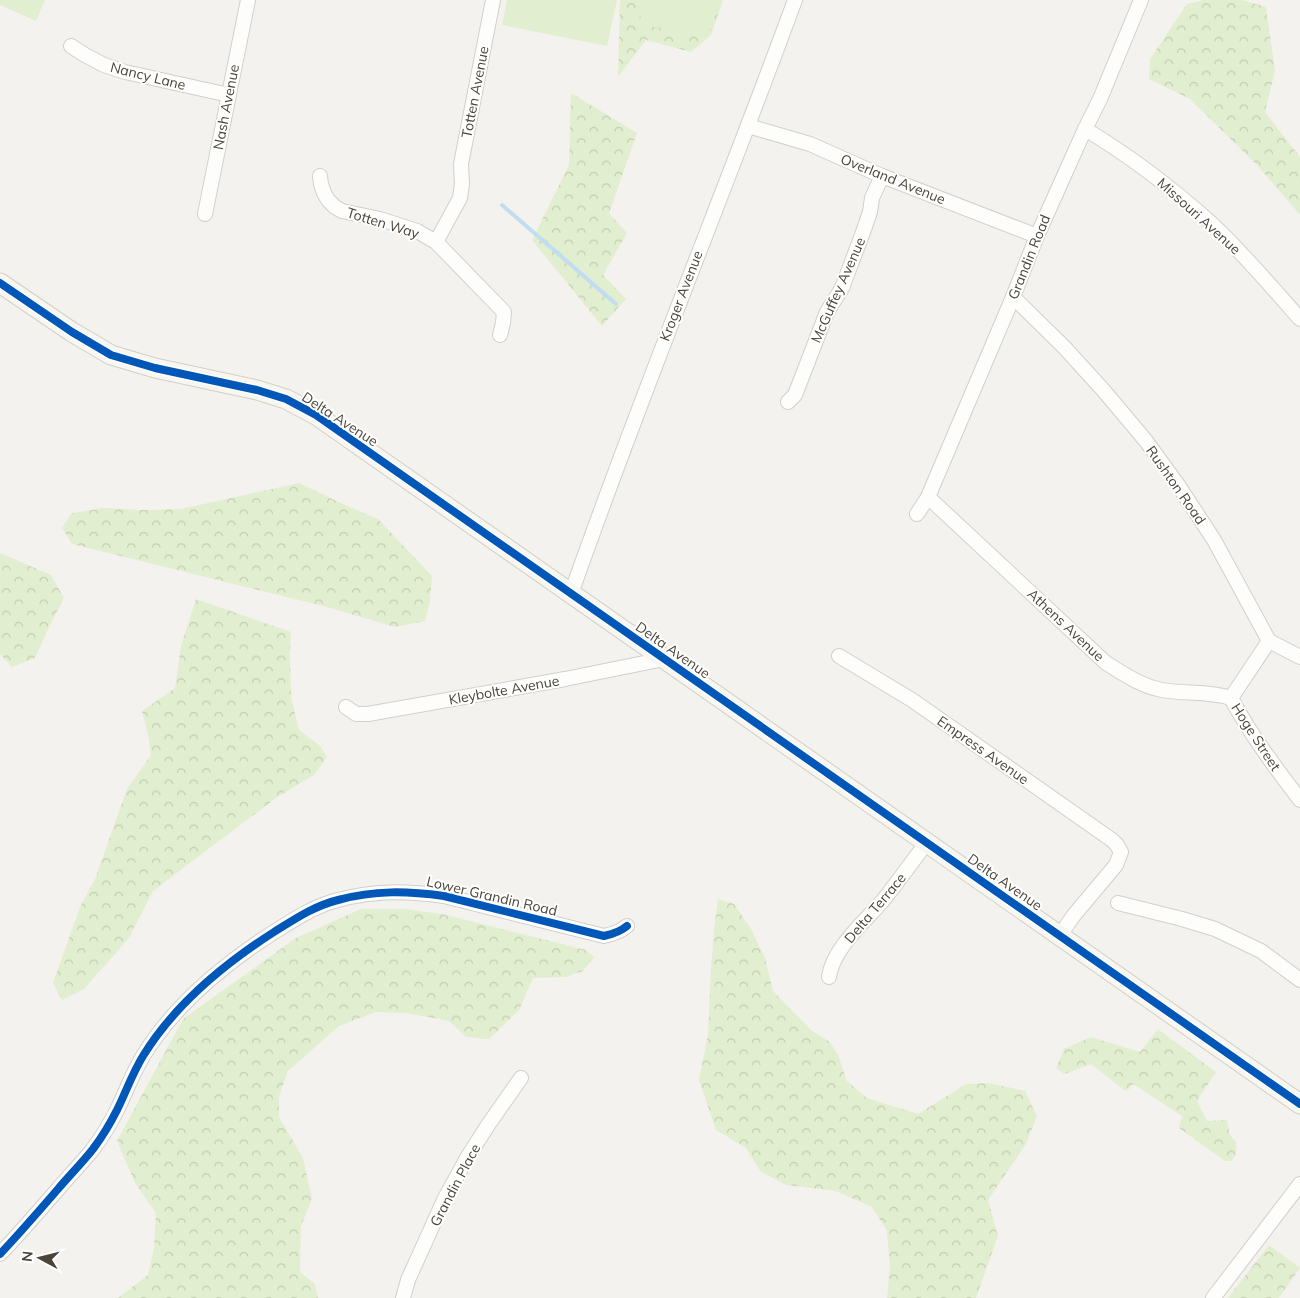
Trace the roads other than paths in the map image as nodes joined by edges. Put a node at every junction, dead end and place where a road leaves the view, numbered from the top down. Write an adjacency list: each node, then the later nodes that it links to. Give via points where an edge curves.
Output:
1 (248, 0): 6 (street, Nash Avenue)
2 (493, 0): 11 (street, Totten Avenue, via 461,164)
3 (795, 0): 7 (street, Kroger Avenue)
4 (1141, 0): 8 (street, Grandin Road)
5 (71, 46): 6 (street, Nancy Lane, via 104,65 125,72)
6 (229, 95): 12 (street, Nash Avenue)
7 (748, 126): 10 (street, Overland Avenue, via 810,144); 22 (street, Kroger Avenue, via 652,372)
8 (1085, 129): 13 (street, Grandin Road); 17 (street, Missouri Avenue, via 1135,162 1204,217)
9 (320, 176): 14 (street, Totten Way, via 328,200 342,211 417,231)
10 (882, 176): 13 (street, Overland Avenue); 19 (street, McGuffey Avenue, via 842,288 827,312 795,395)
11 (462, 184): 14 (street, Totten Way, via 460,198)
12 (205, 214)
13 (1037, 236): 16 (street, Grandin Road)
14 (436, 242): 18 (street, Totten Way, via 504,312)
15 (0, 283): 22 (main road, Delta Avenue, via 112,355 155,368 257,390 286,399 316,415)
16 (1013, 297): 20 (street, Grandin Road); 23 (street, Rushton Road, via 1064,347 1146,441 1214,540)
17 (1300, 319)
18 (500, 335)
19 (788, 402)
20 (928, 497): 21 (street, Grandin Road); 27 (street, Athens Avenue, via 1106,663 1140,684 1160,690 1220,694)
21 (917, 514)
22 (571, 594): 26 (main road, Delta Avenue)
23 (1269, 642): 25 (street); 27 (street)
24 (839, 656): 33 (street, Empress Avenue, via 912,700 1117,845 1121,852 1116,865)
25 (1300, 657)
26 (664, 659): 28 (street, Kleybolte Avenue, via 368,714 356,714); 30 (main road, Delta Avenue)
27 (1231, 698): 29 (street, Hoge Street, via 1273,765)
28 (346, 707)
29 (1300, 800)
30 (927, 842): 33 (main road, Delta Avenue); 34 (street, Delta Terrace, via 846,942 832,965)
31 (1118, 903): 35 (street, via 1215,929 1261,951)
32 (627, 926): 39 (street, Lower Grandin Road, via 604,936 417,892 363,894 311,909 226,966 174,1013 143,1056 117,1110 93,1149)
33 (1060, 935): 37 (main road, Delta Avenue)
34 (829, 977)
35 (1300, 980)
36 (521, 1078): 40 (street, Grandin Place, via 472,1150 445,1198)
37 (1300, 1104)
38 (1300, 1184): 41 (street)
39 (0, 1254)
40 (403, 1298)
41 (1213, 1298)

